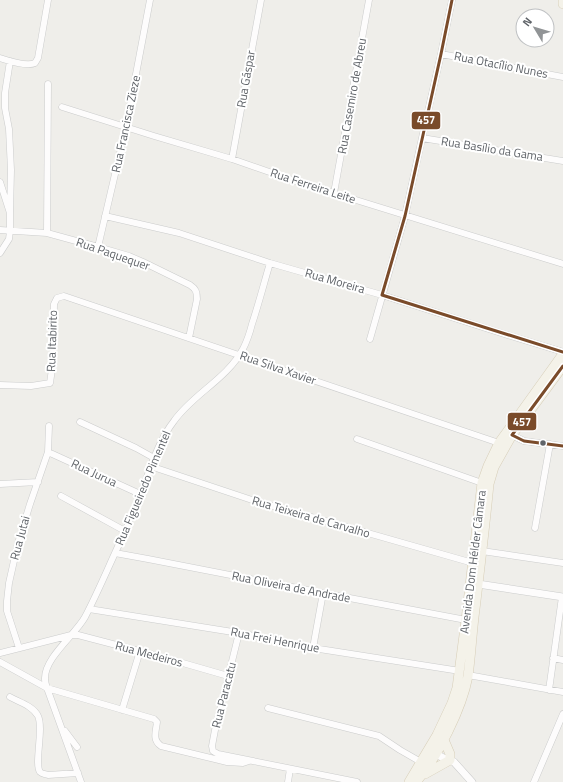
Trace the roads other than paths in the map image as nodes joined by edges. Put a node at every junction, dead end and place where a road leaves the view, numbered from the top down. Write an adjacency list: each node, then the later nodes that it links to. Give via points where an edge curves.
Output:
1 (48, 0): 10 (street, via 35,63 30,65)
2 (150, 0): 14 (street, Rua Francisca Zieze)
3 (261, 0): 16 (street, Rua Gáspar)
4 (369, 0): 19 (street, Rua Casemiro de Abreu)
5 (452, 0): 8 (street)
6 (562, 0): 7 (main road)
7 (563, 4)
8 (441, 54): 11 (street, Rua Otacílio Nunes); 15 (street)
9 (0, 58): 10 (street)
10 (10, 61): 20 (street, via 5,108 10,129)
11 (562, 76)
12 (48, 84): 25 (street)
13 (62, 107): 14 (street, Rua Ferreira Leite)
14 (126, 127): 16 (street, Rua Ferreira Leite); 21 (street, Rua Francisca Zieze)
15 (422, 138): 17 (street, Rua Basílio da Gama); 22 (street)
16 (232, 159): 19 (street, Rua Ferreira Leite)
17 (563, 161)
18 (0, 182): 20 (street)
19 (334, 193): 22 (street, Rua Ferreira Leite)
20 (10, 213): 24 (street)
21 (105, 216): 26 (street, Rua Francisca Zieze); 28 (street, Rua Moreira, via 179,233)
22 (405, 216): 29 (street, Rua Ferreira Leite); 30 (street)
23 (0, 230): 24 (street, Rua Paquequer)
24 (10, 231): 25 (street, Rua Paquequer); 27 (street, via 8,243)
25 (47, 233): 26 (street, Rua Paquequer)
26 (98, 247): 32 (street, Rua Paquequer, via 129,256 195,288 197,299)
27 (0, 253)
28 (270, 263): 30 (street, Rua Moreira); 35 (street, Rua Figueiredo Pimentel, via 246,344)
29 (563, 264)
30 (382, 295): 33 (street); 34 (street, Rua Moreira)
31 (57, 298): 32 (street, Rua Silva Xavier, via 64,296); 37 (street, Rua Itabirito, via 54,304 50,383 32,386)
32 (189, 338): 35 (street, Rua Silva Xavier)
33 (370, 339)
34 (563, 353): 42 (main road, Avenida Dom Hélder Câmara)
35 (240, 355): 42 (street, Rua Silva Xavier); 46 (street, Rua Figueiredo Pimentel, via 174,420)
36 (563, 366): 40 (main road, Avenida Dom Hélder Câmara)
37 (0, 384)
38 (80, 422): 46 (street)
39 (49, 426): 45 (street, Rua Jutai)
40 (512, 435): 43 (street, via 524,440); 55 (main road, Avenida Dom Hélder Câmara, via 494,468 489,484)
41 (357, 439): 49 (street)
42 (499, 443): 49 (main road, Avenida Dom Hélder Câmara)
43 (550, 444): 44 (street); 53 (street)
44 (563, 446)
45 (48, 452): 48 (street, Rua Jutai); 51 (street, Rua Jurua)
46 (154, 458): 47 (street, Rua Figueiredo Pimentel)
47 (150, 466): 51 (street, Rua Figueiredo Pimentel); 57 (street, Rua Teixeira de Carvalho, via 233,494)
48 (38, 482): 50 (street); 66 (street, Rua Jutai, via 18,543 8,589 7,611)
49 (482, 483): 57 (main road, Avenida Dom Hélder Câmara)
50 (0, 484)
51 (140, 494): 54 (street, Rua Figueiredo Pimentel)
52 (61, 496): 54 (street)
53 (535, 528)
54 (125, 531): 56 (street, Rua Figueiredo Pimentel)
55 (482, 551): 58 (street); 59 (main road, Avenida Dom Hélder Câmara)
56 (115, 554): 60 (street, Rua Oliveira de Andrade); 62 (street, Rua Figueiredo Pimentel)
57 (473, 563): 59 (main road, Avenida Dom Hélder Câmara)
58 (563, 563)
59 (474, 585): 61 (street); 63 (main road, Avenida Dom Hélder Câmara); 73 (main road, Avenida Dom Hélder Câmara, via 472,633)
60 (323, 593): 63 (street, Rua Oliveira de Andrade); 67 (street)
61 (563, 597): 70 (street)
62 (89, 609): 64 (street, Rua Frei Henrique); 65 (street, Rua Figueiredo Pimentel, via 79,627)
63 (466, 620): 73 (main road, Avenida Dom Hélder Câmara)
64 (239, 633): 67 (street, Rua Frei Henrique); 74 (street, Rua Paracatu)
65 (70, 635): 66 (street); 68 (street, Rua Medeiros); 75 (street, Rua Figueiredo Pimentel, via 49,664 45,679)
66 (19, 648): 69 (street)
67 (313, 648): 73 (street, Rua Frei Henrique)
68 (140, 651): 74 (street, Rua Medeiros); 80 (street)
69 (0, 653)
70 (554, 658): 71 (street); 76 (street)
71 (563, 660)
72 (0, 662): 75 (street)
73 (464, 673): 76 (street, Rua Frei Henrique); 83 (main road, Avenida Dom Hélder Câmara)
74 (228, 676): 87 (street, Rua Paracatu, via 215,730 213,751)
75 (47, 688): 80 (street); 82 (street, Rua Figueiredo Pimentel)
76 (549, 690): 77 (street, Rua Frei Henrique)
77 (563, 692)
78 (10, 697): 90 (street, via 38,715 40,772)
79 (268, 708): 88 (street, via 379,736)
80 (122, 710): 87 (street, via 154,719 157,722 155,737 161,746 227,762)
81 (563, 714): 97 (street)
82 (61, 725): 84 (street, Rua Figueiredo Pimentel); 90 (street, Rua Figueiredo Pimentel)
83 (440, 738): 85 (main road, via 435,748); 86 (main road, via 450,754); 88 (main road, Avenida Dom Hélder Câmara)
84 (77, 747)
85 (436, 753): 86 (street); 91 (main road)
86 (450, 760): 91 (main road); 96 (street)
87 (249, 761): 89 (street)
88 (421, 762): 95 (main road, Avenida Dom Hélder Câmara)
89 (290, 769): 93 (street); 94 (street)
90 (78, 773): 92 (street, Rua Figueiredo Pimentel)
91 (419, 779)
92 (81, 782)
93 (288, 782)
94 (357, 782)
95 (409, 782)
96 (472, 782)
97 (534, 782)

